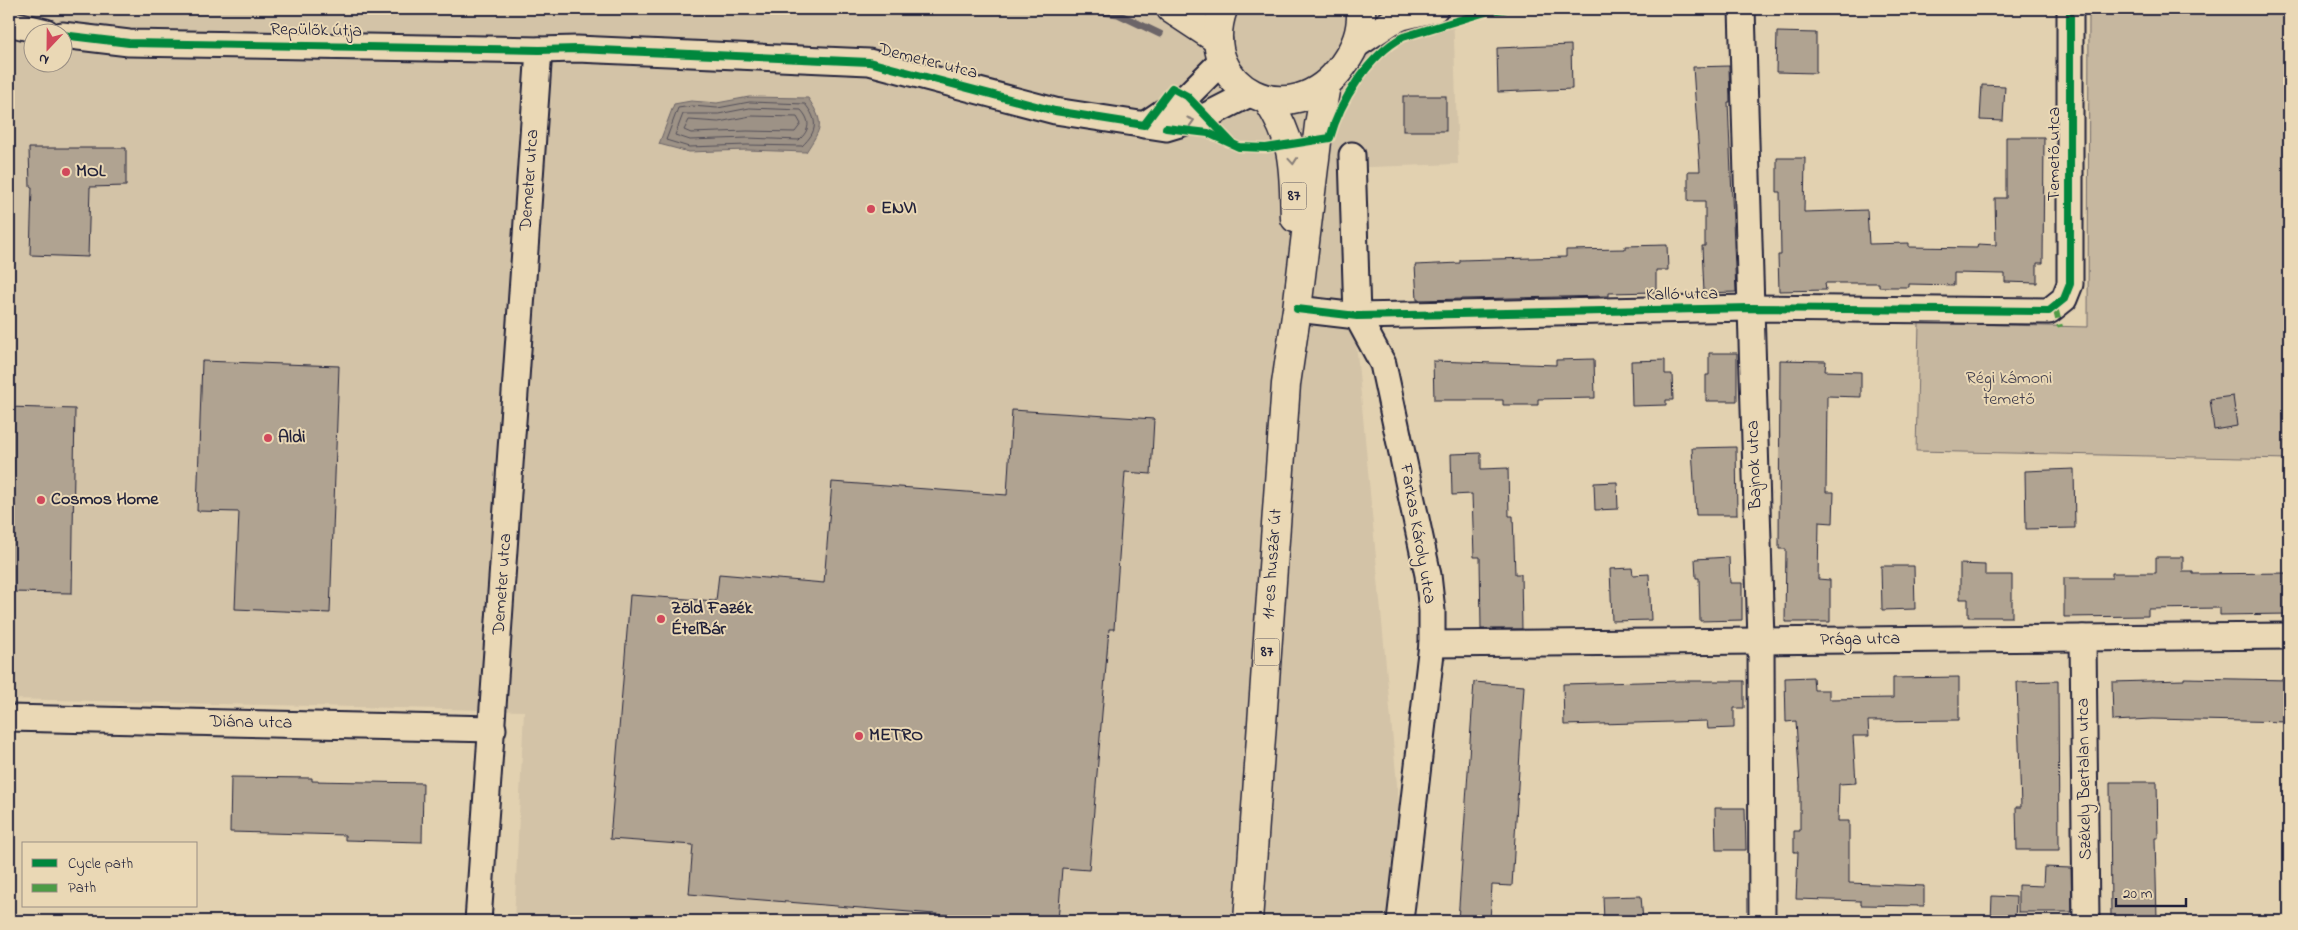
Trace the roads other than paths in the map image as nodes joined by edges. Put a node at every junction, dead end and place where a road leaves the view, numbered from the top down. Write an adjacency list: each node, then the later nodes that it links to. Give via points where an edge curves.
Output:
1 (1171, 9): 12 (main road, 87)
2 (1223, 9): 12 (main road, via 1219,20)
3 (1361, 9): 10 (main road, via 1362,26)
4 (1435, 9): 10 (street, via 1391,22)
5 (1742, 9): 19 (street, Bajnok utca)
6 (2070, 9): 17 (street, Temető utca, via 2070,284)
7 (9, 23): 8 (street)
8 (22, 26)
9 (72, 36): 11 (street, Repülők útja, via 129,42)
10 (1355, 46): 13 (main road)
11 (539, 50): 15 (street, Demeter utca, via 585,49 869,62 1055,111); 26 (street, Demeter utca)
12 (1220, 51): 14 (main road, 87, via 1233,79); 15 (street, via 1187,96)
13 (1326, 85): 14 (main road, via 1297,100); 18 (main road, 87)
14 (1259, 97): 15 (street, Demeter utca, one-way to 14, via 1166,128); 18 (main road, 87, one-way to 18, via 1281,121 1293,158)
15 (1144, 125)
16 (1352, 155): 20 (street, Farkas Károly utca)
17 (2064, 299): 19 (street, Kalló utca, via 2049,311)
18 (1298, 303): 20 (street, Kalló utca); 28 (main road, 11-es huszár út / 87, via 1286,384)
19 (1750, 308): 20 (street, Kalló utca); 23 (street, Bajnok utca)
20 (1357, 316): 24 (street, Farkas Károly utca, via 1384,364 1428,575)
21 (2289, 636): 22 (street, Prága utca)
22 (2084, 638): 23 (street, Prága utca); 31 (street, Székely Bertalan utca)
23 (1761, 640): 24 (street, Prága utca); 30 (street, Bajnok utca)
24 (1432, 644): 29 (street, Farkas Károly utca)
25 (9, 718): 26 (street, Diána utca)
26 (492, 729): 27 (street, Demeter utca)
27 (478, 921)
28 (1248, 921)
29 (1400, 921)
30 (1762, 921)
31 (2086, 921)

